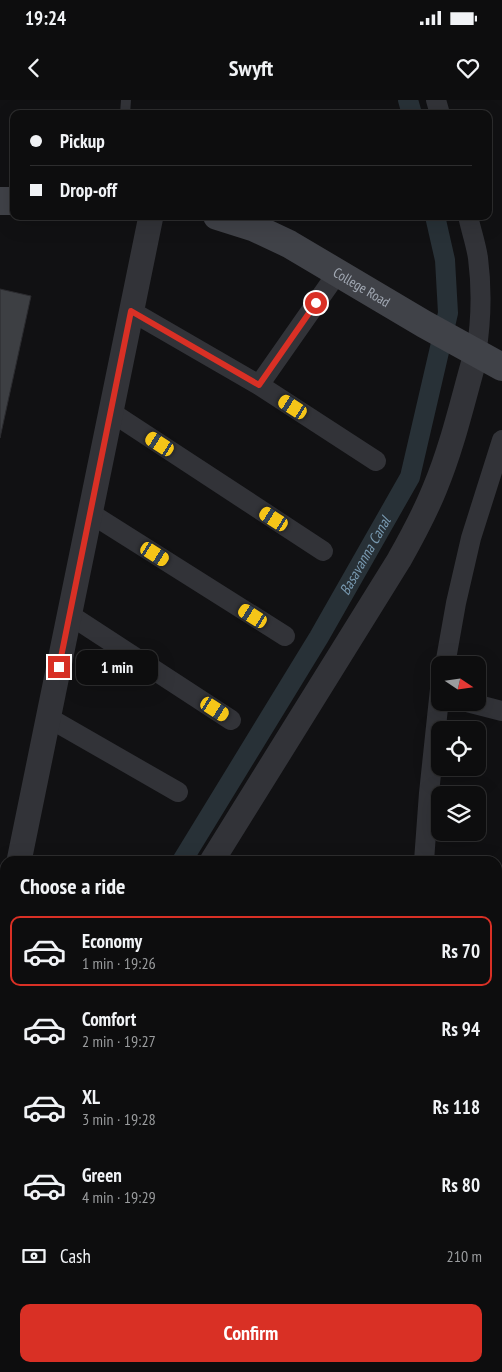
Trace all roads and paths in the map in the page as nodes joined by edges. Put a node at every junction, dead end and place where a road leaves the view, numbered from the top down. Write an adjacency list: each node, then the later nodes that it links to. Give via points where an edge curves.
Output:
1 (150, 220): 5 (street)
2 (229, 220): 4 (main road, College Road, via 264,232)
3 (469, 220): 6 (street, via 478,257 481,302 478,340)
4 (338, 272): 6 (main road, College Road); 8 (street)
5 (131, 311): 8 (street); 9 (street)
6 (465, 348): 7 (main road, College Road); 24 (street, via 447,454 422,519)
7 (502, 367)
8 (259, 385): 11 (street)
9 (111, 412): 12 (street); 13 (street)
10 (502, 440): 16 (street, via 471,538)
11 (376, 461)
12 (90, 513): 14 (street); 15 (street)
13 (323, 552)
14 (70, 615): 20 (street); 21 (street)
15 (285, 636)
16 (447, 656)
17 (486, 707): 19 (street)
18 (439, 711): 25 (street)
19 (502, 711)
20 (49, 718): 22 (street); 23 (street)
21 (231, 720)
22 (178, 792)
23 (20, 856)
24 (215, 856)
25 (424, 856)

